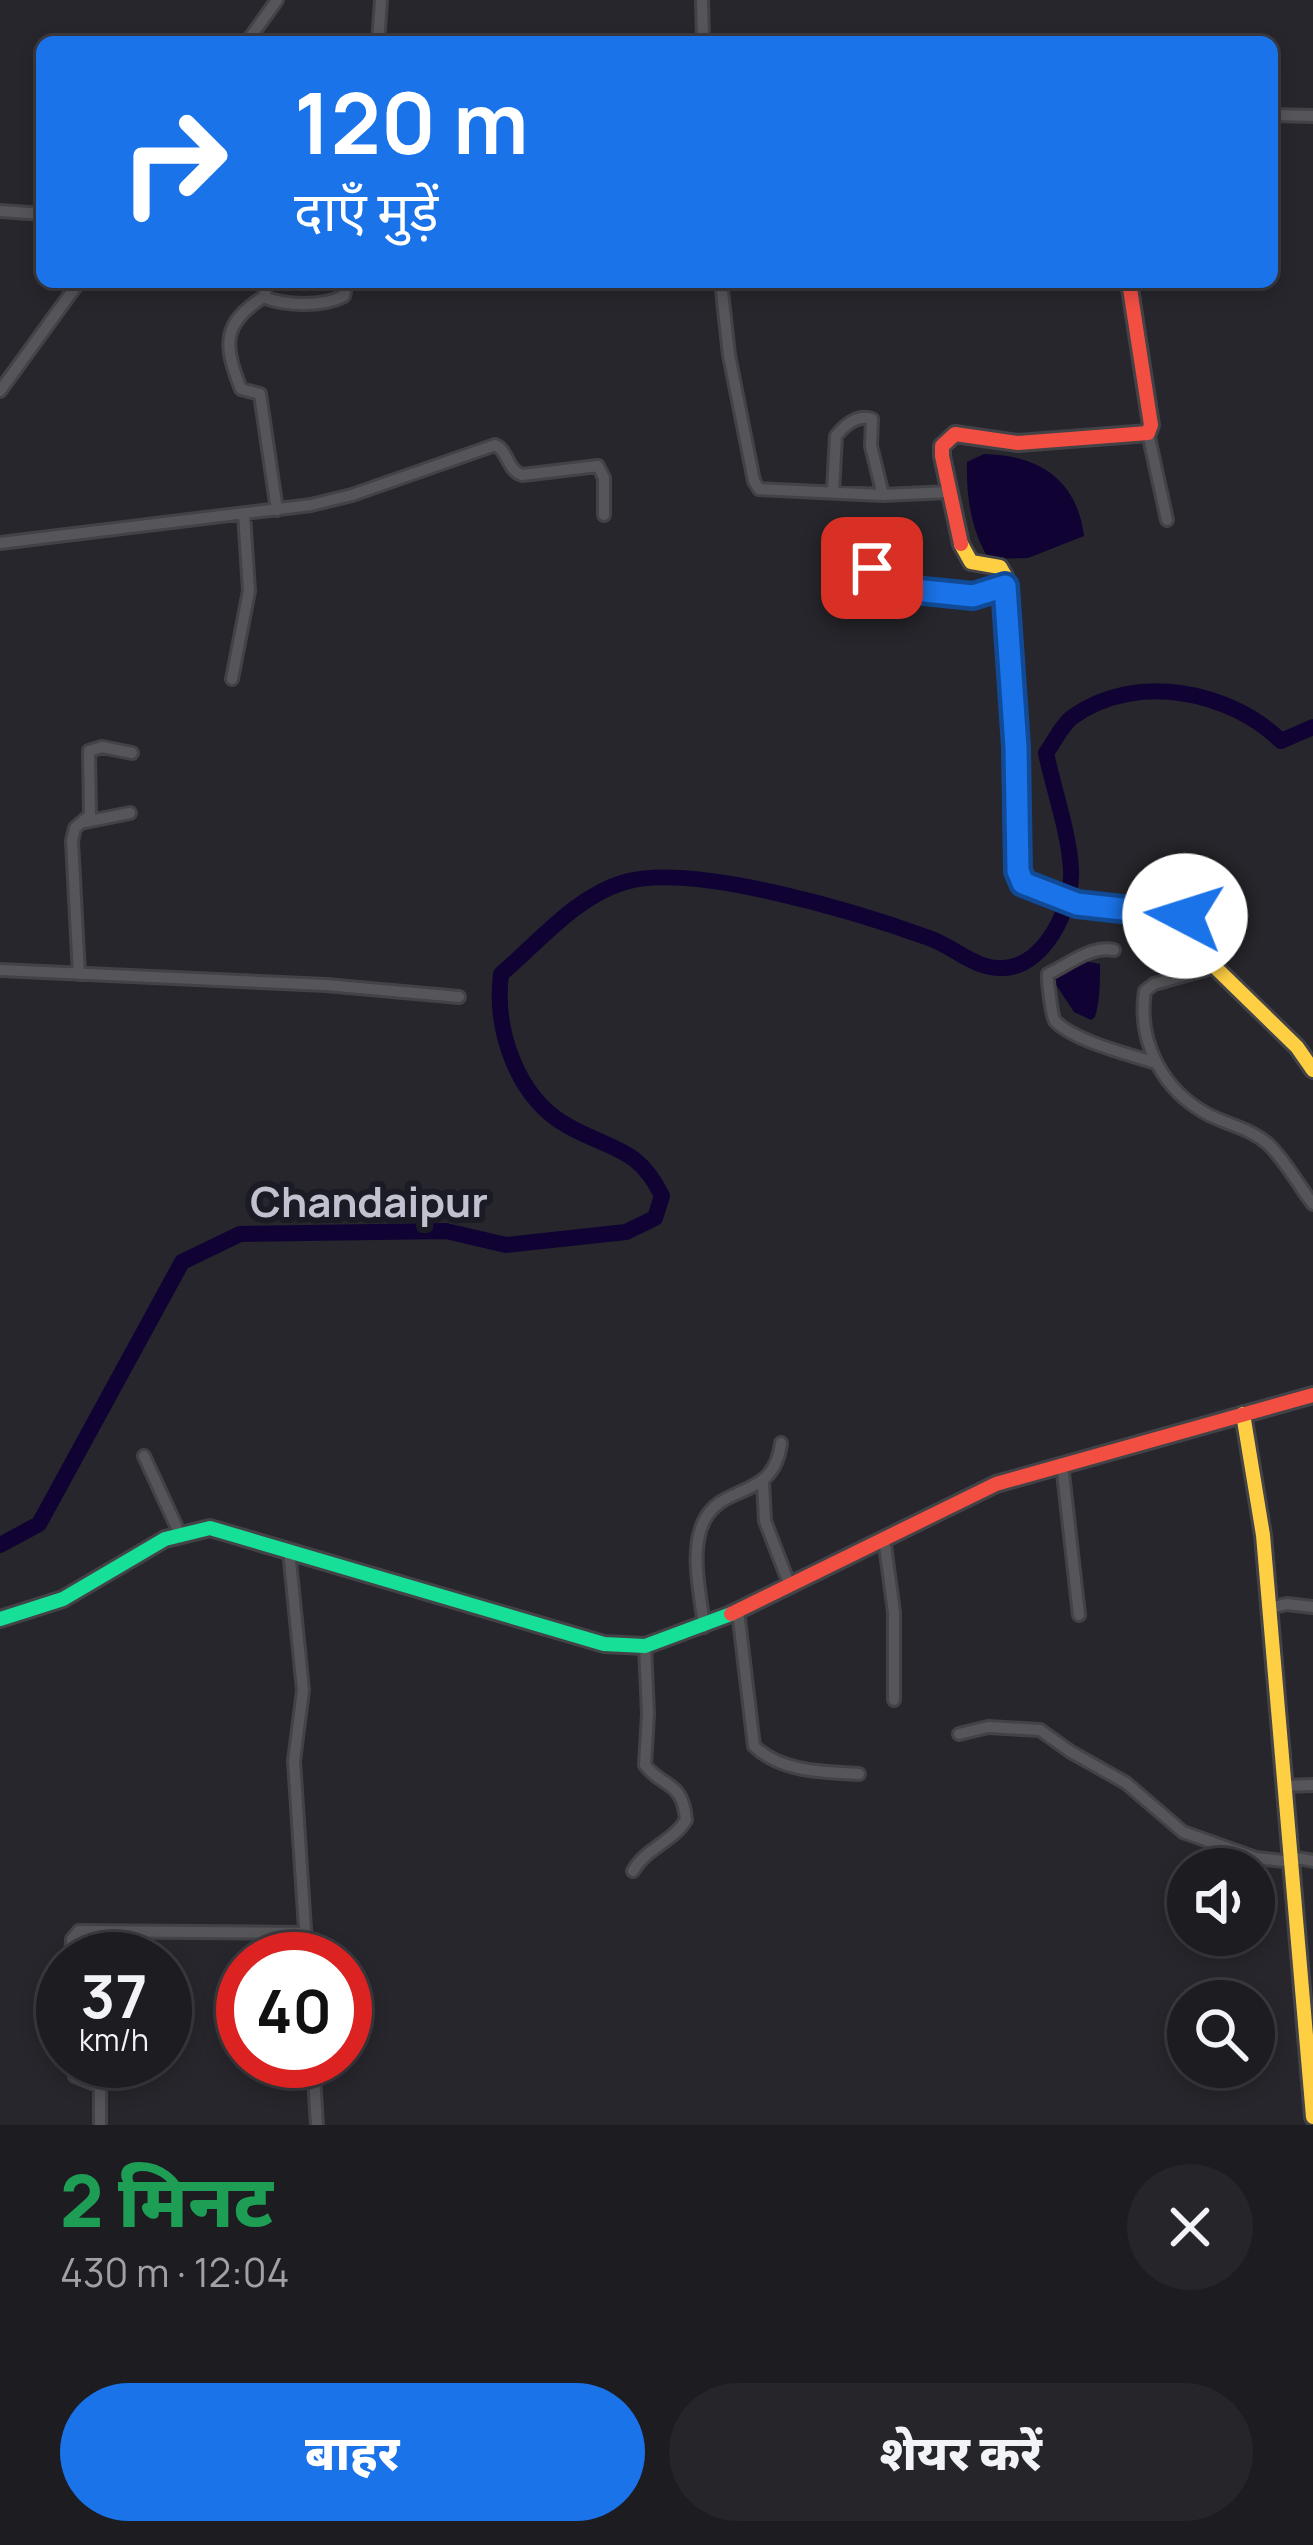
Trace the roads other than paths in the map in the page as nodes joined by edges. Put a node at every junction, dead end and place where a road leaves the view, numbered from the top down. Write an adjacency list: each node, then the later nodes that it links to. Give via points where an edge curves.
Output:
1 (277, 0): 4 (street)
2 (381, 0): 5 (street)
3 (702, 0): 6 (street)
4 (251, 36)
5 (378, 36)
6 (703, 36)
7 (1278, 115): 8 (street)
8 (1313, 116)
9 (0, 211): 10 (street)
10 (36, 214)
11 (75, 288): 17 (street)
12 (265, 288): 16 (street)
13 (346, 288): 16 (street, via 333,301)
14 (722, 288): 19 (street, via 756,486)
15 (1130, 288): 18 (street)
16 (263, 297): 22 (street, via 240,312 228,350 241,389 260,394)
17 (0, 391)
18 (1148, 433): 20 (street, via 1018,443 955,434 941,446); 25 (street)
19 (833, 491): 21 (street); 21 (street, via 836,436 867,417)
20 (949, 492): 21 (street); 28 (street, via 964,555 1000,567)
21 (883, 495)
22 (278, 510): 23 (street); 24 (street, via 352,495 495,445 522,475 598,466)
23 (244, 514): 26 (street); 29 (street, via 249,591)
24 (604, 515)
25 (1167, 520)
26 (0, 543)
27 (872, 563): 28 (street, via 877,577 904,580 914,590 973,596)
28 (1005, 586): 34 (street, via 1018,871 1028,887 1077,904 1191,918)
29 (232, 679)
30 (132, 753): 32 (street, via 90,750 90,812)
31 (130, 813): 32 (street)
32 (82, 823): 36 (street, via 72,841)
33 (1114, 950): 38 (street, via 1048,974 1051,1014 1069,1031)
34 (1215, 967): 38 (street, via 1145,991 1146,1038); 39 (street)
35 (0, 970): 36 (street)
36 (79, 974): 37 (street)
37 (459, 997)
38 (1156, 1063): 40 (street, via 1200,1109 1268,1145)
39 (1313, 1070)
40 (1313, 1204)
41 (1313, 1395): 42 (street)
42 (1243, 1414): 45 (street); 52 (street)
43 (781, 1443): 46 (street)
44 (144, 1456): 47 (street)
45 (1062, 1464): 48 (street, via 962,1498); 54 (street)
46 (763, 1482): 50 (street, via 765,1521); 56 (street, via 706,1516 698,1544)
47 (179, 1532): 49 (street, via 210,1528); 55 (street, via 68,1597)
48 (884, 1538): 50 (street); 58 (street)
49 (290, 1551): 57 (street, via 590,1640); 68 (street, via 302,1690 293,1761)
50 (790, 1586): 53 (street)
51 (1313, 1607): 52 (street)
52 (1269, 1608): 62 (street)
53 (739, 1612): 56 (street); 60 (street, via 754,1746 792,1767)
54 (1079, 1615)
55 (0, 1618)
56 (704, 1627): 57 (street)
57 (645, 1646): 65 (street, via 645,1765 677,1790 686,1820)
58 (894, 1700)
59 (959, 1734): 63 (street, via 1040,1730 1126,1783 1185,1833 1256,1858)
60 (859, 1774)
61 (1313, 1785): 62 (street)
62 (1286, 1786): 63 (street)
63 (1292, 1860): 64 (street); 69 (street)
64 (1313, 1861)
65 (633, 1870)
66 (81, 1932): 67 (street)
67 (232, 1932)
68 (305, 1932)
69 (1308, 1976): 72 (street)
70 (100, 2088): 73 (street)
71 (315, 2088): 74 (street)
72 (1313, 2117)
73 (100, 2125)
74 (317, 2125)

